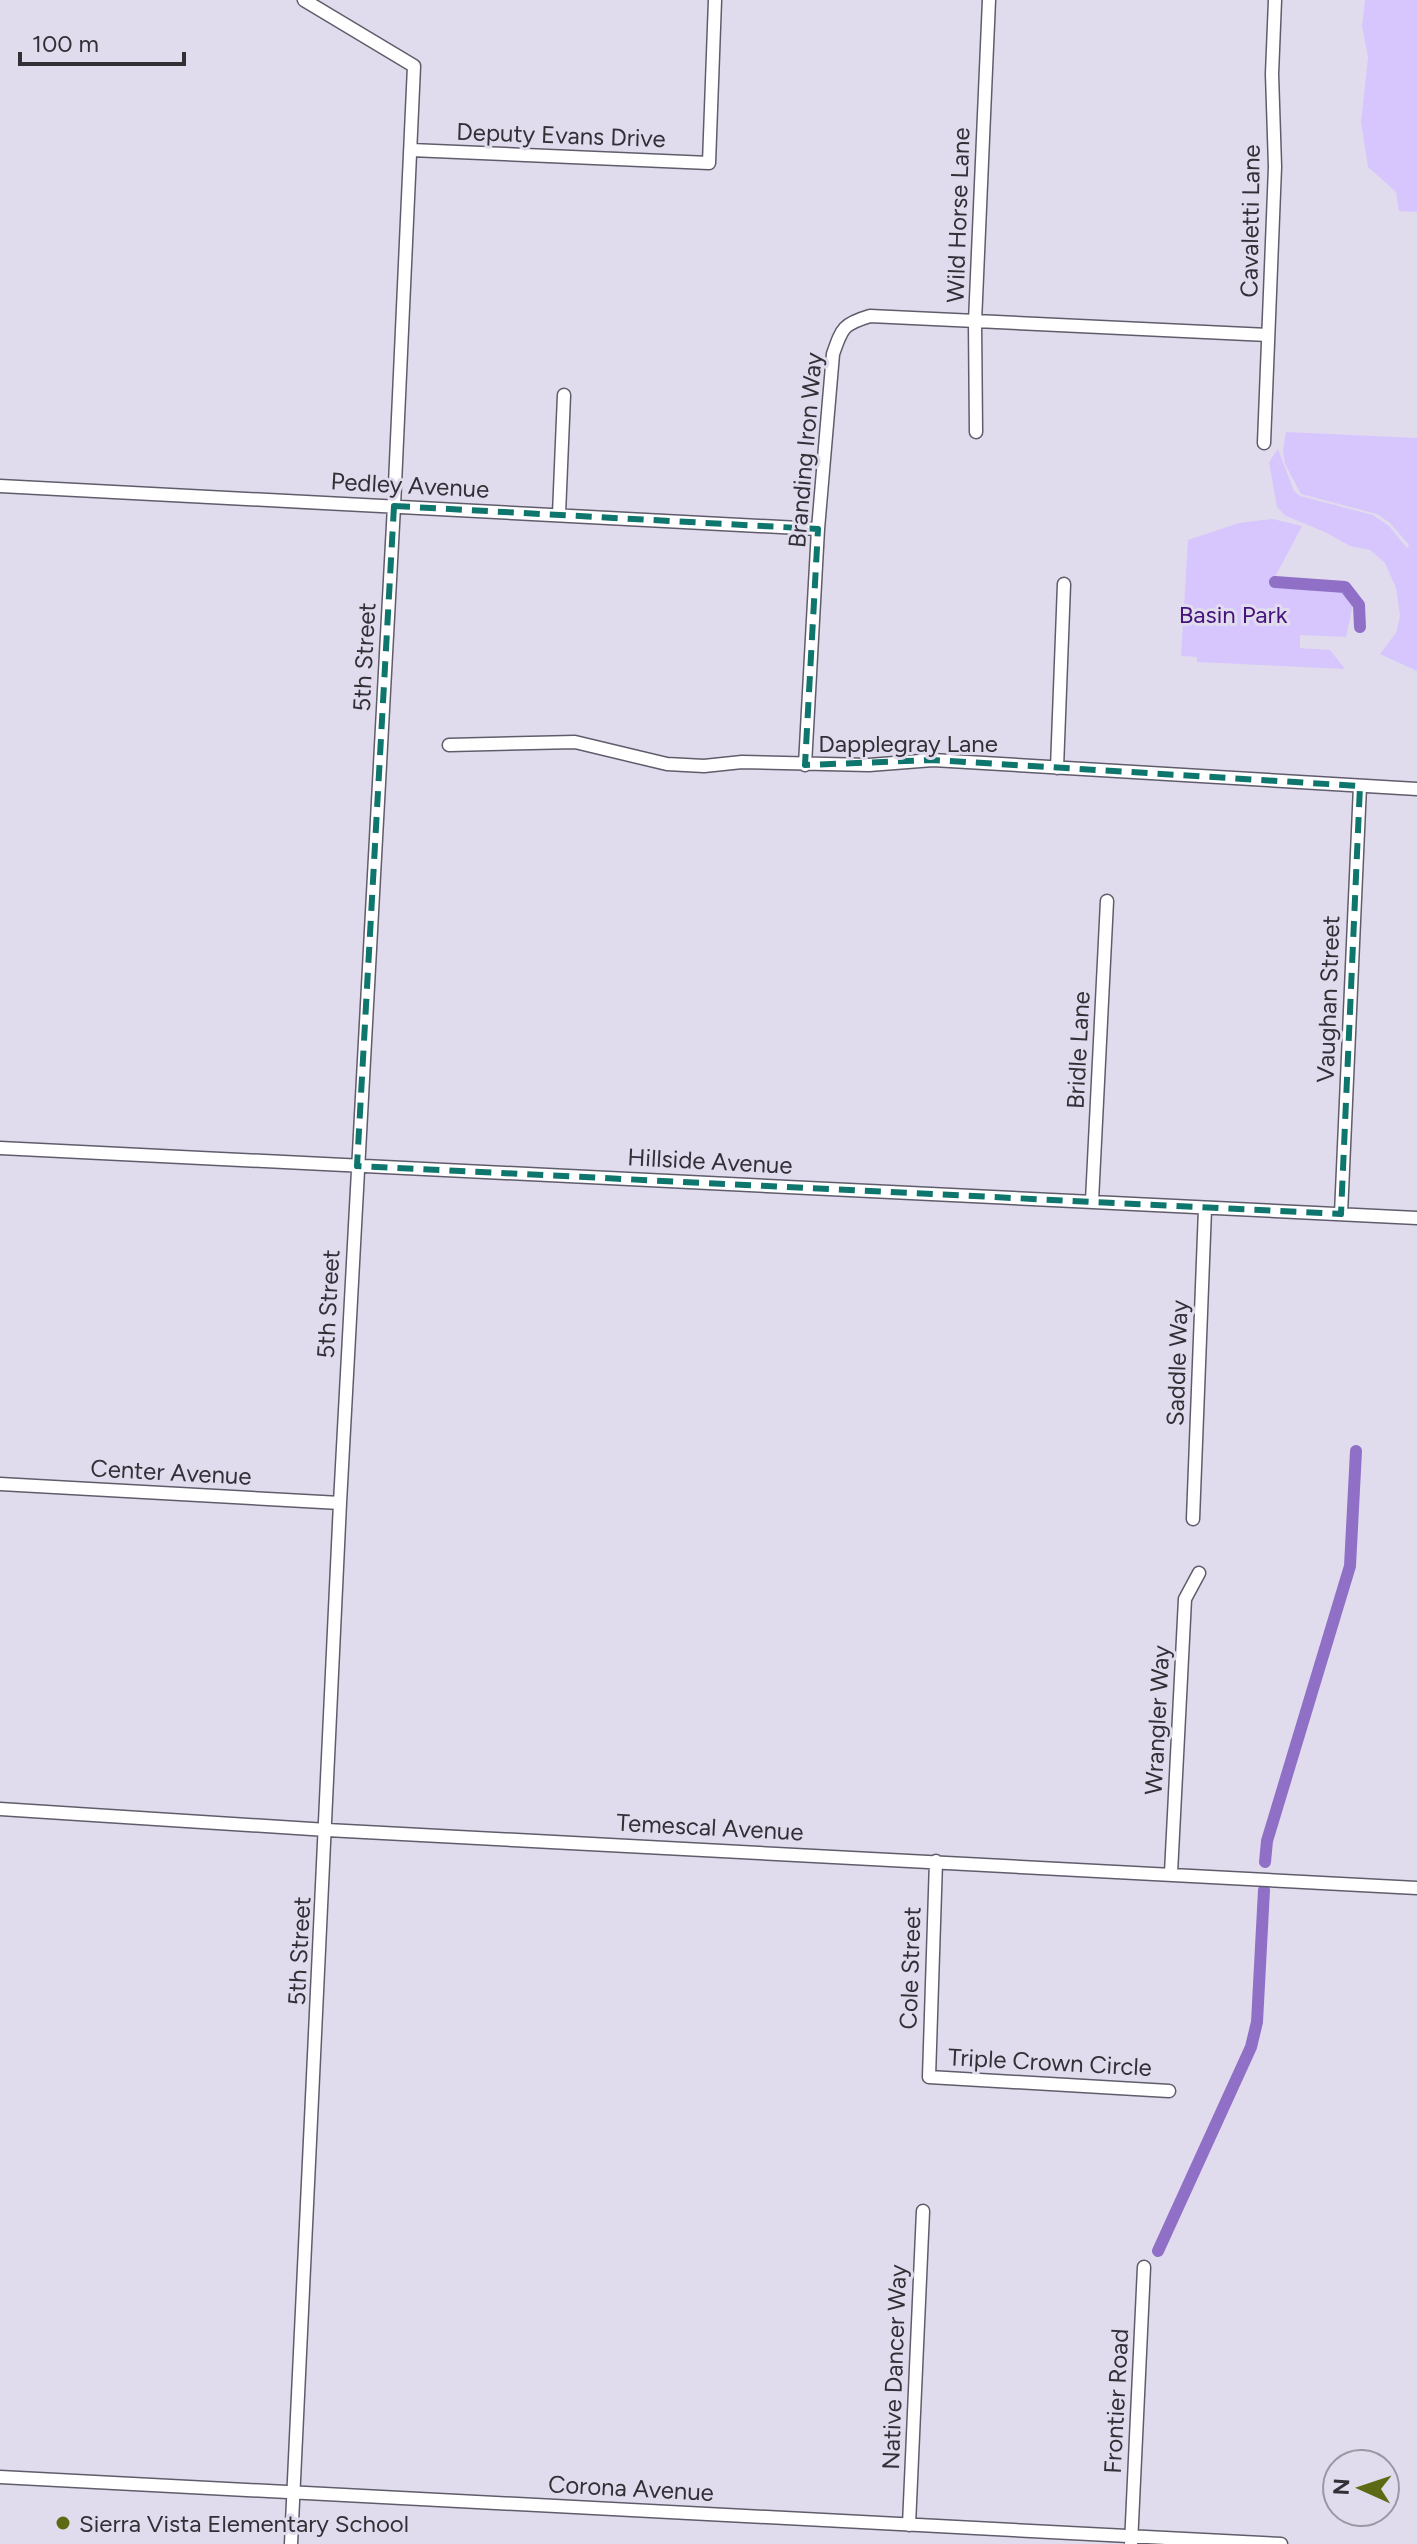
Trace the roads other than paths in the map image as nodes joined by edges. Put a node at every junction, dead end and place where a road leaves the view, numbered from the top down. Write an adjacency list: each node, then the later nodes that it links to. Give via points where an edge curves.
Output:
1 (304, 0): 5 (street, 5th Street, via 414,66)
2 (715, 0): 5 (street, Deputy Evans Drive, via 709,163)
3 (989, 0): 6 (street, Wild Horse Lane)
4 (1275, 0): 7 (street, Cavaletti Lane)
5 (411, 150): 12 (street, 5th Street)
6 (975, 322): 7 (street, Branding Iron Way); 9 (street, Wild Horse Lane); 14 (street, Branding Iron Way, via 870,316 841,330 833,354)
7 (1268, 335): 10 (street, Cavaletti Lane)
8 (564, 395): 13 (street)
9 (976, 432)
10 (1264, 443)
11 (0, 486): 12 (street, Pedley Avenue)
12 (394, 506): 13 (street, Pedley Avenue); 23 (street, 5th Street)
13 (559, 514): 14 (street, Pedley Avenue)
14 (818, 529): 17 (street, Branding Iron Way)
15 (1064, 584): 18 (street)
16 (449, 745): 17 (street, Dapplegray Lane, via 575,742 667,764)
17 (805, 765): 18 (street, Dapplegray Lane, via 933,760)
18 (1057, 768): 19 (street, Dapplegray Lane)
19 (1360, 786): 20 (street, Dapplegray Lane); 26 (street, Vaughan Street)
20 (1417, 789)
21 (1107, 901): 24 (street, Bridle Lane)
22 (0, 1148): 23 (street, Hillside Avenue)
23 (357, 1166): 24 (street, Hillside Avenue); 29 (street, 5th Street)
24 (1092, 1201): 25 (street, Hillside Avenue)
25 (1205, 1209): 26 (street, Hillside Avenue); 30 (street, Saddle Way)
26 (1341, 1214): 27 (street, Hillside Avenue)
27 (1417, 1218)
28 (0, 1484): 29 (street, Center Avenue)
29 (340, 1503): 33 (street, 5th Street)
30 (1193, 1519)
31 (1199, 1573): 35 (street, Wrangler Way, via 1185,1599)
32 (0, 1809): 33 (street, Temescal Avenue)
33 (327, 1830): 34 (street, Temescal Avenue); 42 (street, 5th Street)
34 (936, 1861): 35 (street, Temescal Avenue); 37 (street, Cole Street)
35 (1171, 1873): 36 (street, Temescal Avenue)
36 (1417, 1888)
37 (929, 2077): 38 (street, Triple Crown Circle)
38 (1169, 2091)
39 (923, 2211): 43 (street, Native Dancer Way)
40 (1144, 2267): 45 (street, Frontier Road)
41 (0, 2477): 42 (street, Corona Avenue)
42 (294, 2491): 43 (street, Corona Avenue); 46 (street, 5th Street)
43 (909, 2525): 44 (street, Corona Avenue)
44 (1039, 2538): 45 (street, Corona Avenue)
45 (1132, 2540): 47 (street, Corona Avenue)
46 (291, 2544)
47 (1259, 2544): 48 (street, Corona Avenue)
48 (1281, 2544)

